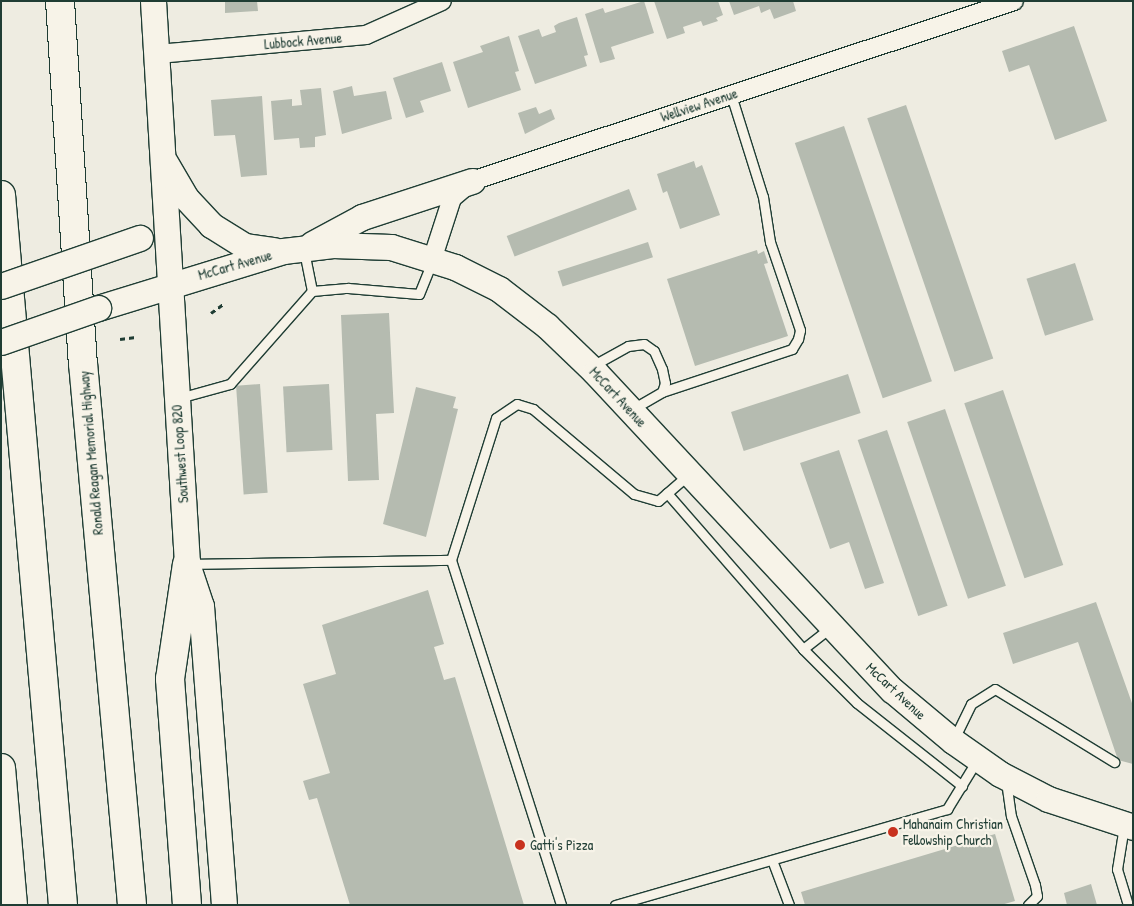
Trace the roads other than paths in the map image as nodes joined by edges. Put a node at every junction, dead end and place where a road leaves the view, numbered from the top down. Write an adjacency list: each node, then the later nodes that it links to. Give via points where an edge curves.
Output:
1 (60, 1): 37 (highway, Ronald Reagan Memorial Highway, via 83,363)
2 (153, 1): 5 (main road, Southwest Loop 820)
3 (442, 1): 5 (street, Lubbock Avenue, via 366,35)
4 (1014, 1): 6 (street, Wellview Avenue)
5 (158, 54): 7 (main road, Southwest Loop 820)
6 (731, 95): 8 (street, Wellview Avenue); 18 (lane, via 763,197 770,242 800,330 792,349)
7 (164, 162): 10 (main road, Southwest Loop 820); 11 (main road, via 186,198 212,225 244,246)
8 (472, 181): 11 (main road, via 362,217); 12 (street, Wellview Avenue, via 452,198)
9 (1, 194): 36 (highway)
10 (165, 211): 13 (main road, Southwest Loop 820); 14 (main road, bridge, via 158,226 140,238)
11 (293, 250): 12 (main road, McCart Avenue, via 333,245 391,247); 13 (main road, McCart Avenue); 15 (lane)
12 (432, 260): 15 (lane, via 419,294 348,288); 17 (main road, McCart Avenue, via 455,267 499,289 547,326)
13 (170, 283): 16 (main road, McCart Avenue, bridge); 19 (main road, Southwest Loop 820)
14 (1, 286)
15 (312, 291): 19 (lane, via 230,384)
16 (1, 342)
17 (590, 367): 18 (lane, via 628,346 644,344 654,351 662,369 665,383); 20 (main road, McCart Avenue)
18 (662, 392): 20 (lane)
19 (176, 398): 24 (main road, Southwest Loop 820)
20 (630, 411): 21 (main road, McCart Avenue)
21 (689, 474): 22 (lane); 25 (main road, McCart Avenue)
22 (667, 493): 23 (lane, via 658,501 634,494 533,409 517,404 496,418); 26 (lane)
23 (451, 560): 24 (lane); 40 (lane)
24 (187, 564): 38 (highway, via 170,679); 39 (main road, Southwest Loop 820, via 200,606)
25 (832, 627): 26 (lane); 27 (main road, McCart Avenue, via 892,690)
26 (803, 650): 32 (lane, via 857,703)
27 (953, 741): 28 (main road, McCart Avenue); 29 (lane, via 971,704 995,689)
28 (978, 759): 31 (main road, McCart Avenue); 32 (lane)
29 (1114, 762)
30 (1, 768): 35 (highway)
31 (1006, 778): 33 (main road, McCart Avenue, via 1048,799); 43 (lane, via 1011,816 1035,885 1036,896)
32 (962, 786): 34 (lane, via 947,809)
33 (1128, 826): 44 (lane, via 1117,869)
34 (772, 860): 41 (lane); 42 (lane)
35 (13, 905)
36 (63, 905)
37 (132, 905)
38 (187, 905)
39 (224, 905)
40 (561, 905)
41 (615, 905)
42 (789, 905)
43 (1028, 905)
44 (1128, 905)

